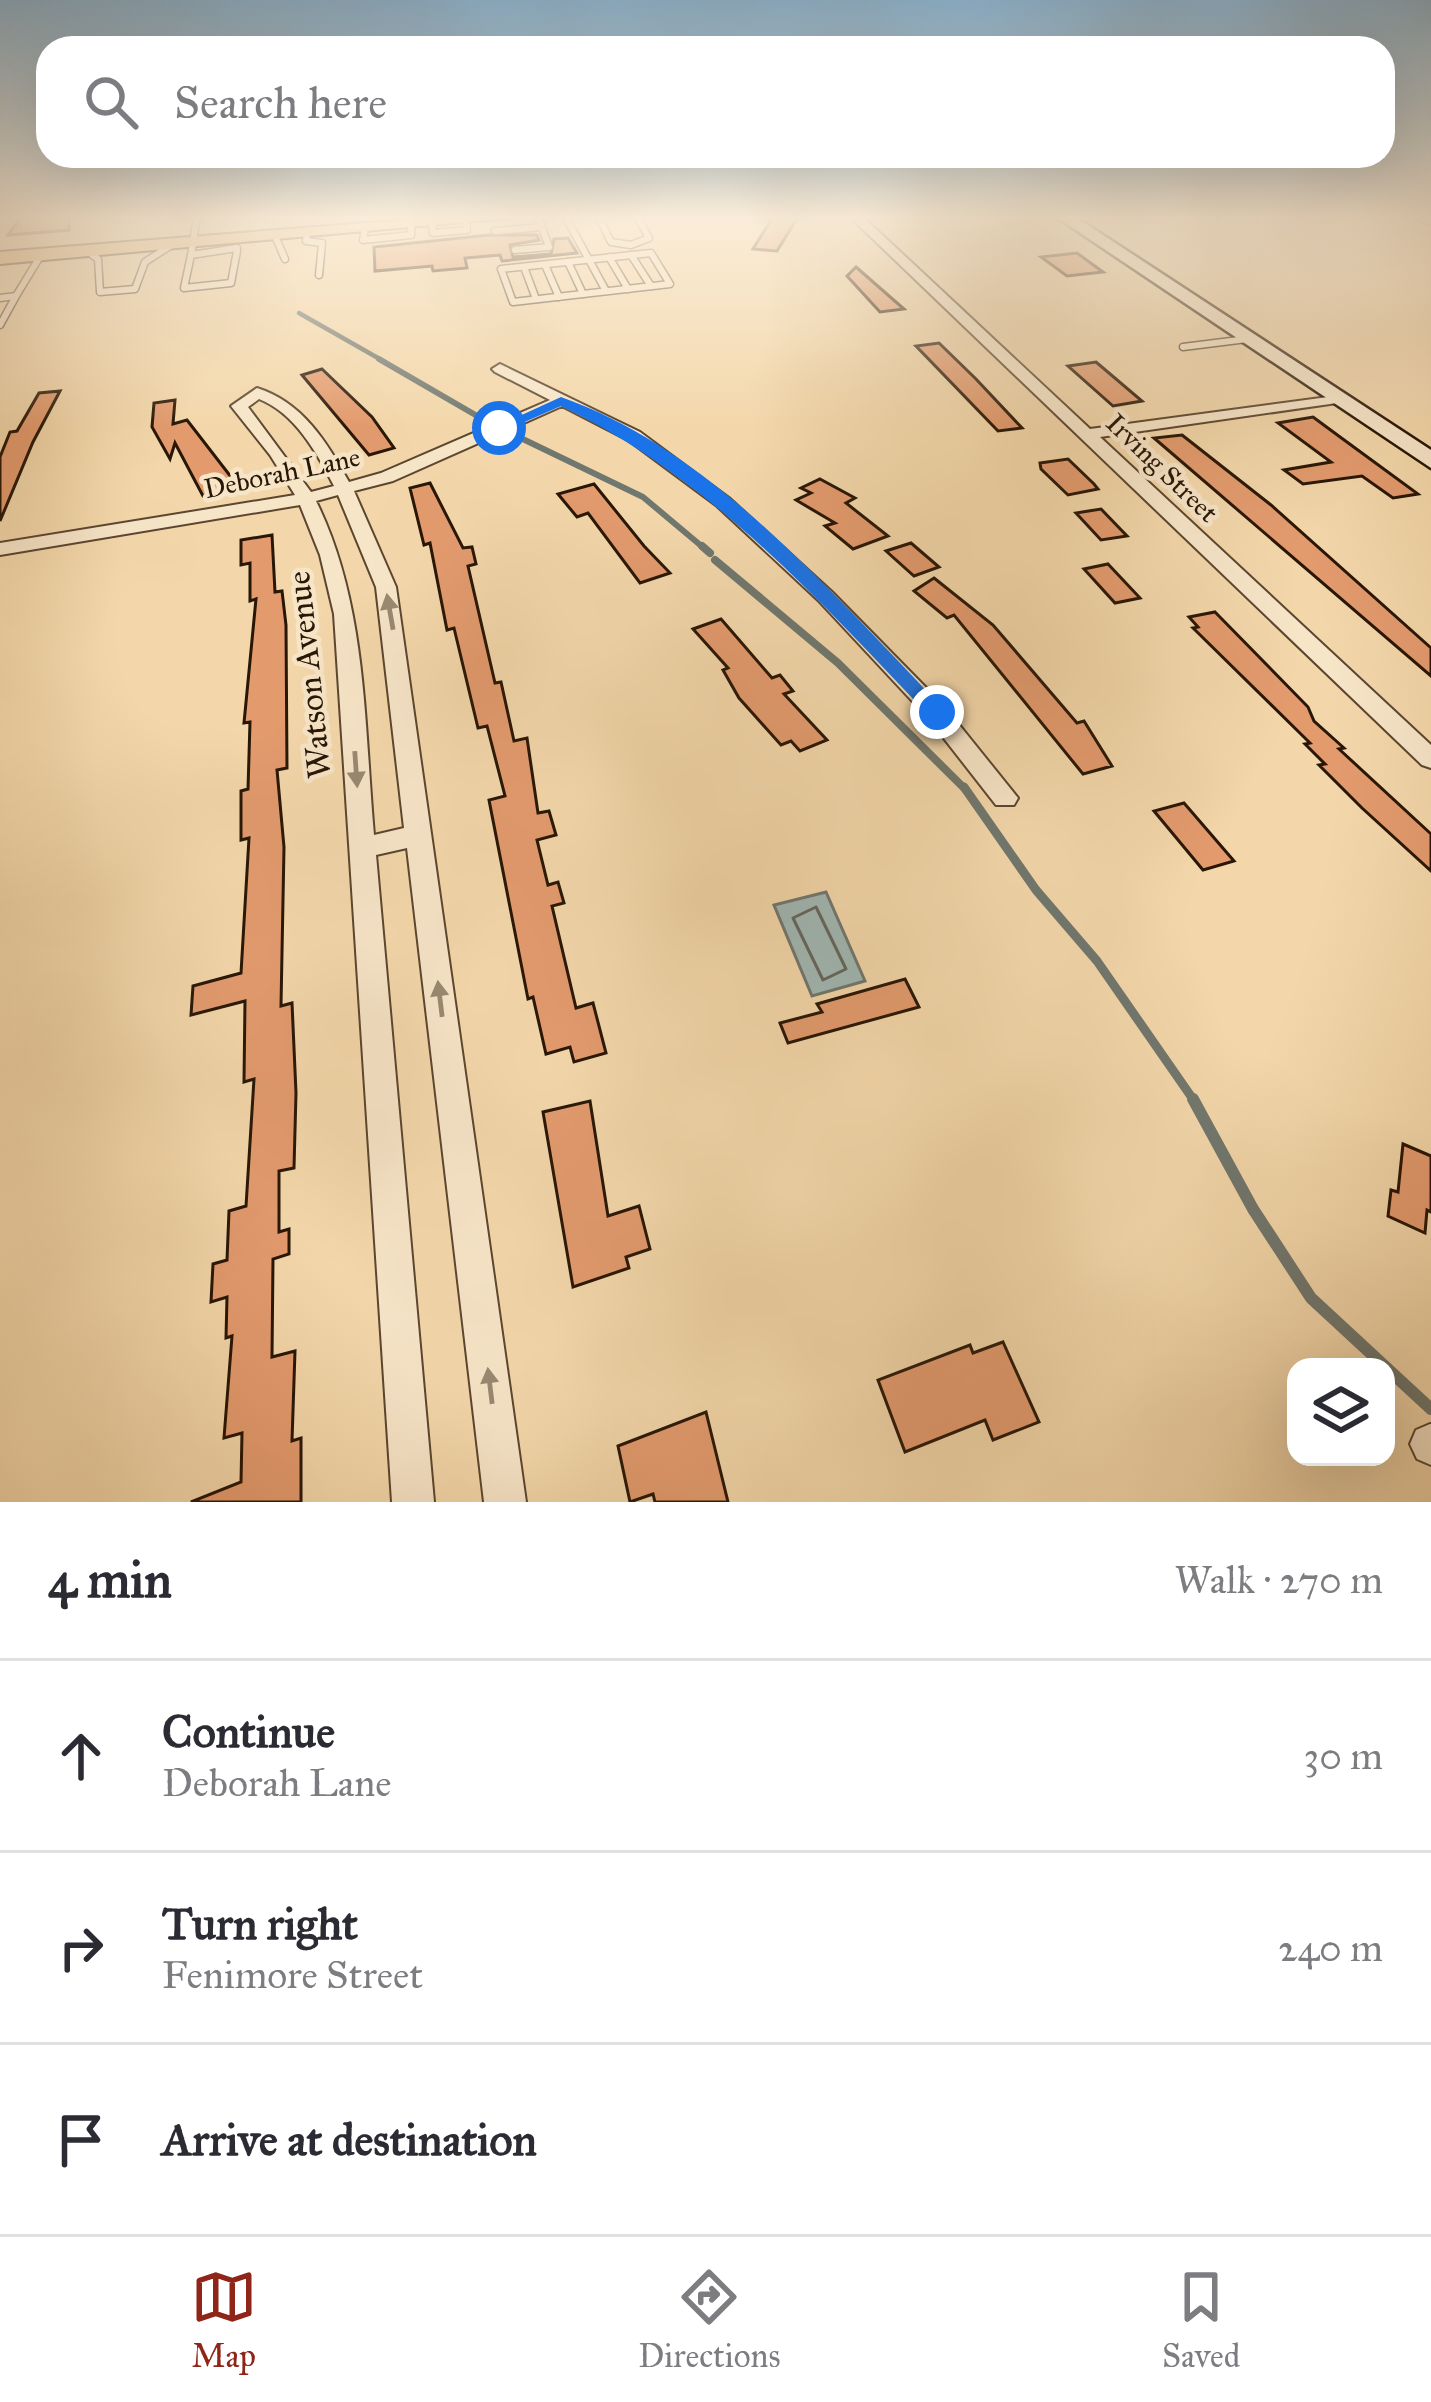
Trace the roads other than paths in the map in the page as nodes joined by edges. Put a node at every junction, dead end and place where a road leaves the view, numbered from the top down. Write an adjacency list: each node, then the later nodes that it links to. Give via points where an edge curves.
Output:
1 (22, 286): 16 (lane)
2 (100, 286): 3 (lane)
3 (136, 286)
4 (508, 286): 19 (lane, via 514,302)
5 (531, 286): 19 (lane)
6 (554, 286): 17 (lane)
7 (580, 286): 15 (lane)
8 (603, 286): 14 (lane)
9 (626, 286): 13 (lane)
10 (651, 286): 13 (lane)
11 (930, 286): 26 (street, Irving Street)
12 (1168, 286): 21 (main road)
13 (628, 289): 14 (lane)
14 (606, 291): 15 (lane)
15 (584, 294): 17 (lane)
16 (16, 296): 18 (lane); 20 (lane)
17 (559, 297): 19 (lane)
18 (0, 298)
19 (536, 299)
20 (0, 325)
21 (1247, 339): 22 (lane); 24 (main road)
22 (1183, 347)
23 (500, 369): 25 (street)
24 (1337, 398): 26 (street); 27 (main road)
25 (561, 401): 28 (street, Deborah Lane); 32 (street, via 634,436 723,502 937,712)
26 (1087, 434): 31 (street, Irving Street)
27 (1431, 461)
28 (347, 488): 29 (street, Deborah Lane); 29 (street, Watson Avenue, via 274,400 247,396 239,406); 33 (street, Watson Avenue, one-way to 28, via 386,587)
29 (308, 498): 30 (street, Deborah Lane); 34 (street, Watson Avenue, one-way to 34, via 342,598)
30 (0, 550)
31 (1431, 759)
32 (1005, 798)
33 (419, 836): 34 (street); 36 (street, Watson Avenue, one-way to 33)
34 (362, 848): 35 (street, Watson Avenue)
35 (413, 1502)
36 (505, 1502)

